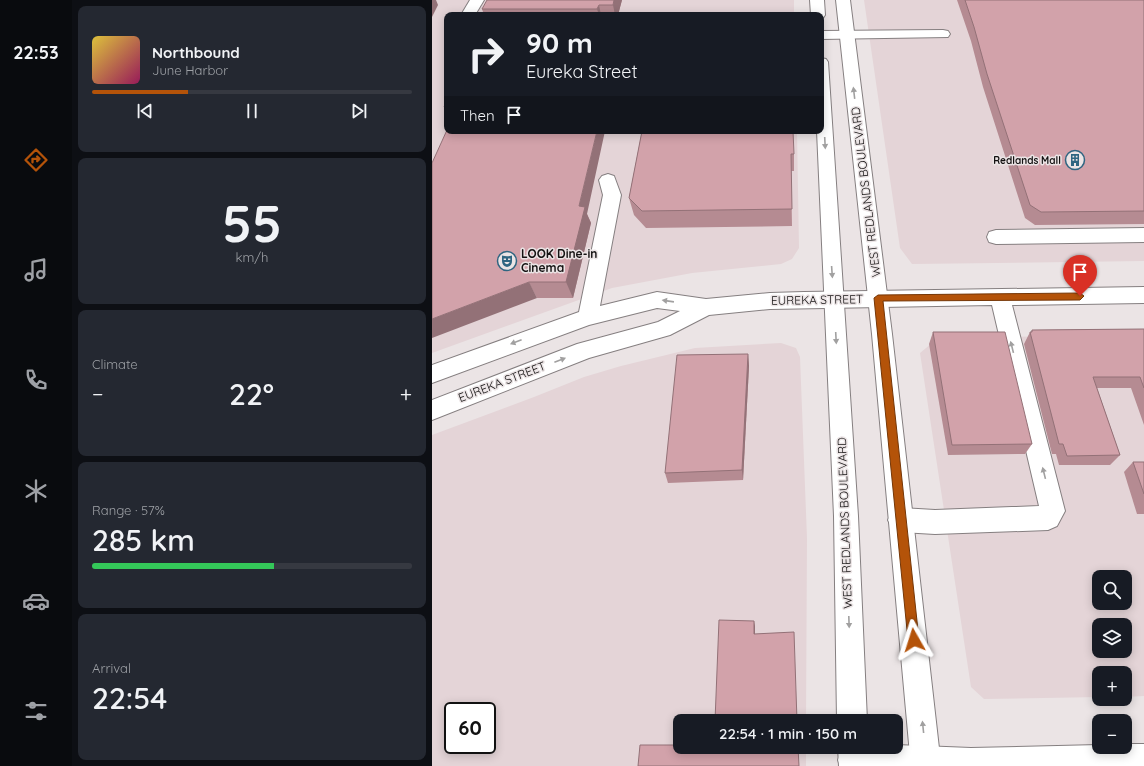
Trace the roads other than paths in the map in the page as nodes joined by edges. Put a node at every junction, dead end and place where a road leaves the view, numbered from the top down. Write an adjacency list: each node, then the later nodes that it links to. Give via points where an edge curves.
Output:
1 (477, 0): 4 (main road)
2 (817, 0): 5 (main road)
3 (843, 0): 8 (main road, WEST REDLANDS BOULEVARD)
4 (470, 12)
5 (818, 12)
6 (943, 34): 8 (main road)
7 (824, 35): 8 (main road)
8 (847, 35): 14 (main road, WEST REDLANDS BOULEVARD, one-way to 8)
9 (824, 117): 16 (main road, WEST REDLANDS BOULEVARD, one-way to 16)
10 (608, 180): 18 (main road, via 612,194)
11 (1144, 235): 12 (main road)
12 (996, 237)
13 (1144, 295): 15 (main road, EUREKA STREET)
14 (878, 298): 15 (main road, EUREKA STREET); 16 (main road, EUREKA STREET); 21 (main road, WEST REDLANDS BOULEVARD)
15 (1000, 298): 21 (main road, one-way to 15, via 935,522 1040,519 1048,518 1053,511)
16 (834, 299): 17 (main road, EUREKA STREET); 22 (main road, WEST REDLANDS BOULEVARD, one-way to 22, via 846,516)
17 (706, 306): 18 (main road, EUREKA STREET, one-way to 18, via 657,300); 20 (main road, EUREKA STREET, one-way to 17, via 585,350 663,329)
18 (588, 317): 19 (main road, EUREKA STREET, one-way to 19)
19 (432, 374)
20 (432, 410)
21 (901, 520): 25 (main road, WEST REDLANDS BOULEVARD, one-way to 21)
22 (852, 714)
23 (853, 758): 25 (main road)
24 (1144, 759): 25 (main road)
25 (926, 763)

